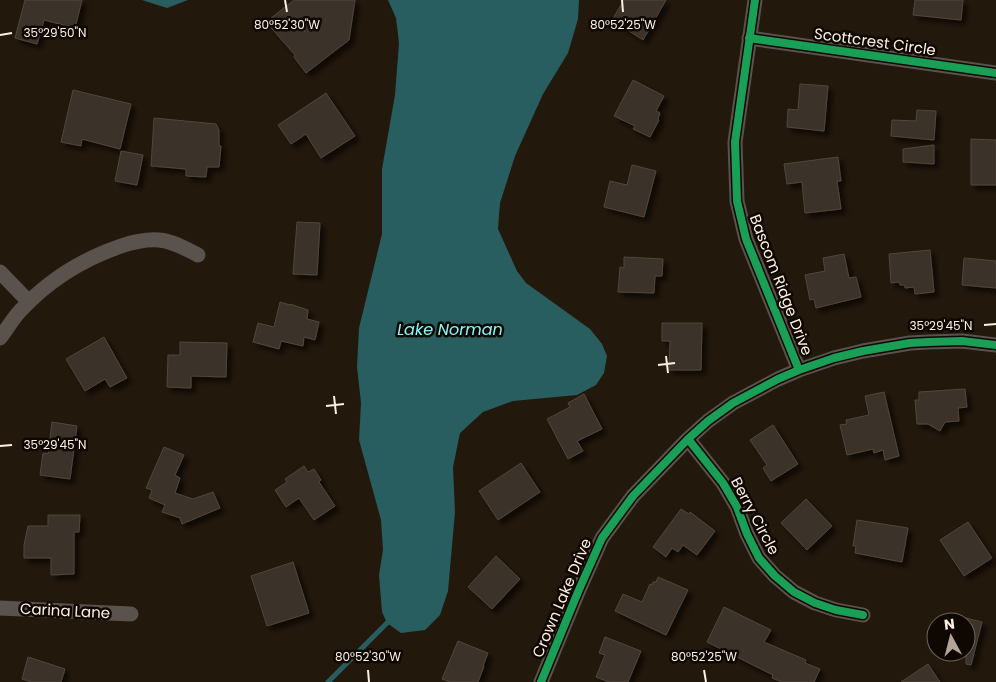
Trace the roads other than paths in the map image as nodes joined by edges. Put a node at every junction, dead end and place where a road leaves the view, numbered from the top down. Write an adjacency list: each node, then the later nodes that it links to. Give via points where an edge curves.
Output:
1 (755, 0): 2 (street, Bascom Ridge Drive)
2 (750, 38): 3 (street, Scottcrest Circle); 9 (street, Bascom Ridge Drive, via 735,142 737,200 746,238)
3 (996, 73)
4 (198, 255): 6 (street, via 160,240 133,242 70,269)
5 (0, 272): 6 (street)
6 (29, 302): 7 (street)
7 (0, 338)
8 (996, 345): 9 (street, Crown Lake Drive, via 962,341 910,343 853,353)
9 (798, 370): 10 (street, Crown Lake Drive, via 733,403)
10 (688, 439): 13 (street, Berry Circle, via 723,484 760,558 774,576 815,603); 14 (street, Crown Lake Drive, via 633,496 602,538)
11 (0, 608): 12 (street, Carina Lane)
12 (131, 614)
13 (864, 615)
14 (541, 682)

